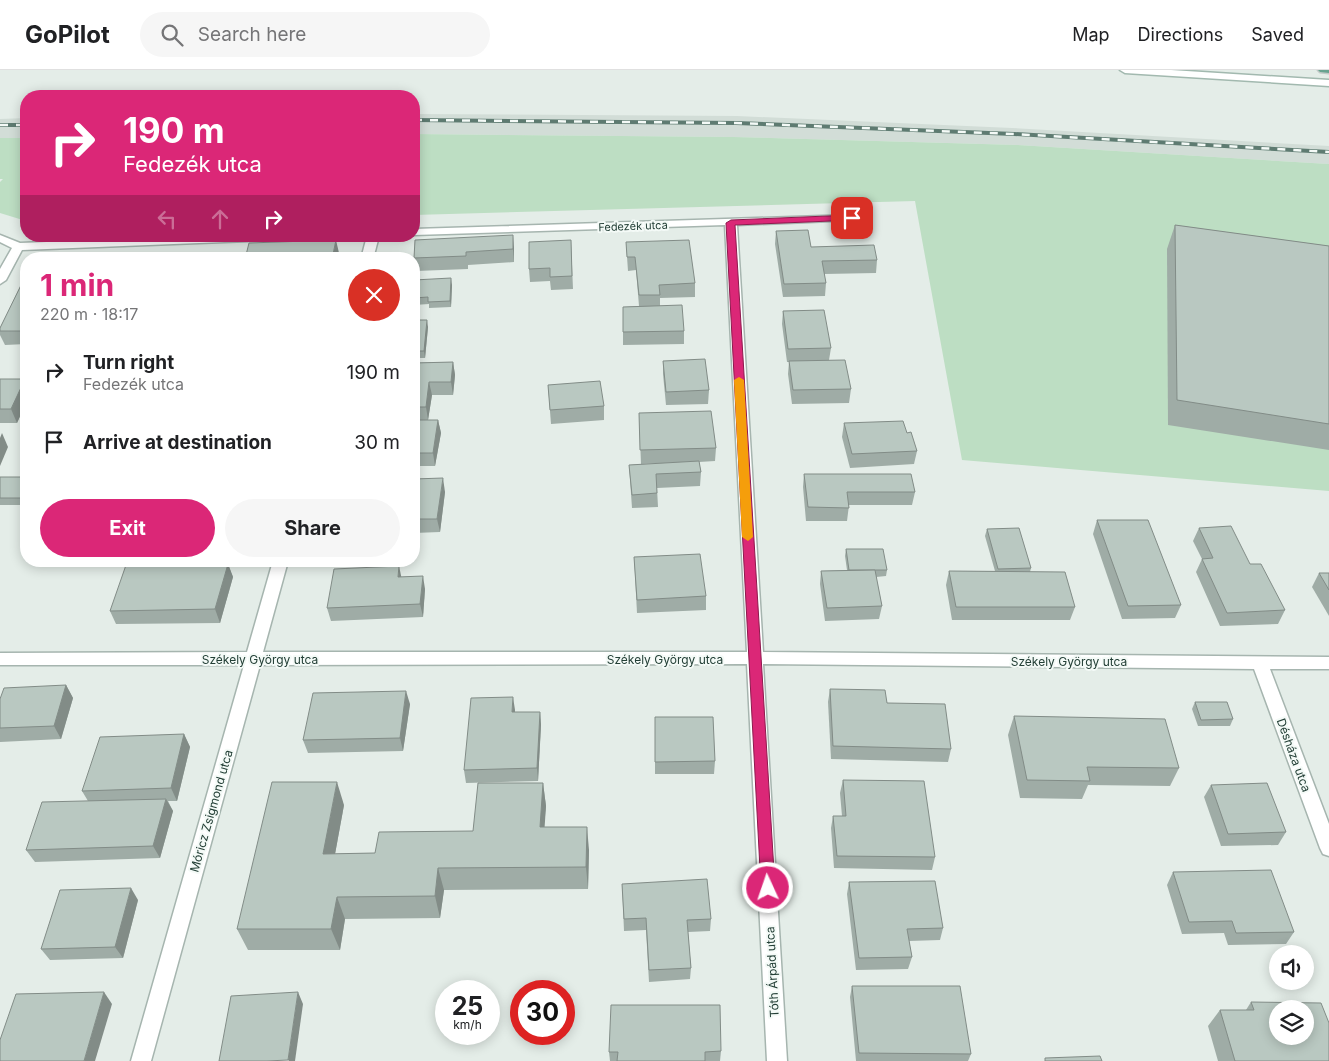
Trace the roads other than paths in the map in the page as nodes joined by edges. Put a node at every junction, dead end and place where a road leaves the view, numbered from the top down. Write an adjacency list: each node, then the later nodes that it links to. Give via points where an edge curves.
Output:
1 (1125, 70): 4 (street)
2 (1323, 70): 3 (main road)
3 (1329, 70)
4 (1329, 84)
5 (852, 218): 6 (street, Fedezék utca)
6 (731, 223): 7 (street, Fedezék utca); 13 (street, Tóth Árpád utca)
7 (420, 232)
8 (0, 238): 10 (street)
9 (147, 242): 10 (street)
10 (18, 247): 11 (street)
11 (0, 280)
12 (280, 567): 15 (street, Móricz Zsigmond utca)
13 (754, 658): 15 (street, Székely György utca); 16 (street, Székely György utca); 20 (street, Tóth Árpád utca)
14 (0, 659): 15 (street, Székely György utca)
15 (254, 659): 19 (street, Móricz Zsigmond utca)
16 (1260, 662): 17 (street, Székely György utca); 18 (street, Désháza utca)
17 (1329, 663)
18 (1329, 848)
19 (141, 1061)
20 (777, 1061)

